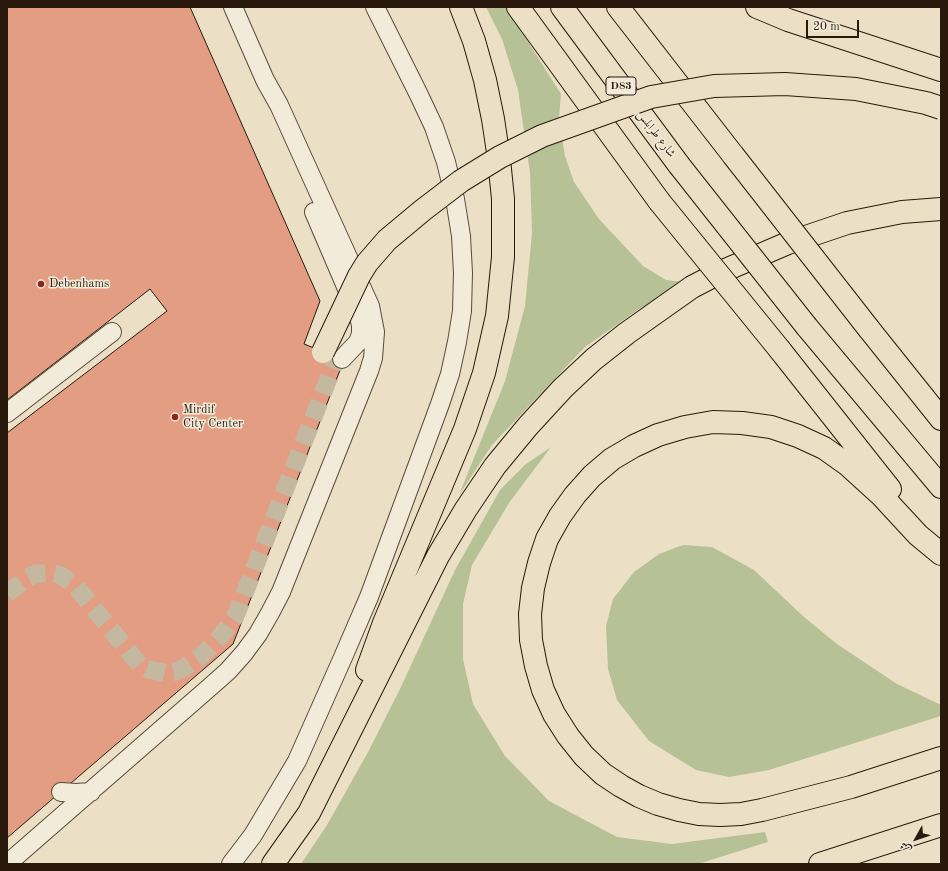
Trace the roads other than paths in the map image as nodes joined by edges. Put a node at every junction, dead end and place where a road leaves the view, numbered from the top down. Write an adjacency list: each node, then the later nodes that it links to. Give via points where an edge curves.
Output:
1 (233, 7): 9 (street)
2 (375, 7): 24 (street, via 434,127 456,199 463,273 462,311 457,342 440,404 369,596 344,655 297,761 257,829)
3 (461, 7): 18 (highway, via 485,80 499,159 503,199 503,257 497,316 484,373 465,429 384,624)
4 (518, 7): 17 (highway, bridge, via 659,201)
5 (562, 7): 16 (highway, شارع طرابلس / D83, bridge, via 679,166 807,327)
6 (618, 7): 15 (highway, bridge)
7 (757, 7): 8 (highway, via 788,20)
8 (941, 70)
9 (265, 80): 13 (street, via 275,120 361,325 358,342); 21 (street, via 370,306 374,332 373,358 281,592 258,634 228,671)
10 (941, 108): 13 (highway, bridge, via 856,89 786,84 714,86 651,97 542,136 500,157 461,181 387,240 359,276)
11 (941, 209): 18 (highway, via 902,212 847,223 755,256 692,287 594,359 528,426 495,466 466,509 438,556)
12 (112, 332): 14 (street)
13 (328, 354)
14 (7, 413)
15 (941, 419)
16 (941, 487)
17 (941, 554): 19 (highway, via 918,535 848,465 824,448 771,427 714,422 658,435 612,459 592,476 574,495 547,539 532,588 530,614 531,640 543,690 568,736 603,774 658,804 679,810 741,814 851,787)
18 (347, 735): 25 (highway, via 309,813)
19 (941, 758)
20 (61, 792): 21 (street)
21 (91, 792): 23 (street)
22 (941, 825): 26 (highway)
23 (7, 864)
24 (231, 864)
25 (273, 864)
26 (820, 864)

